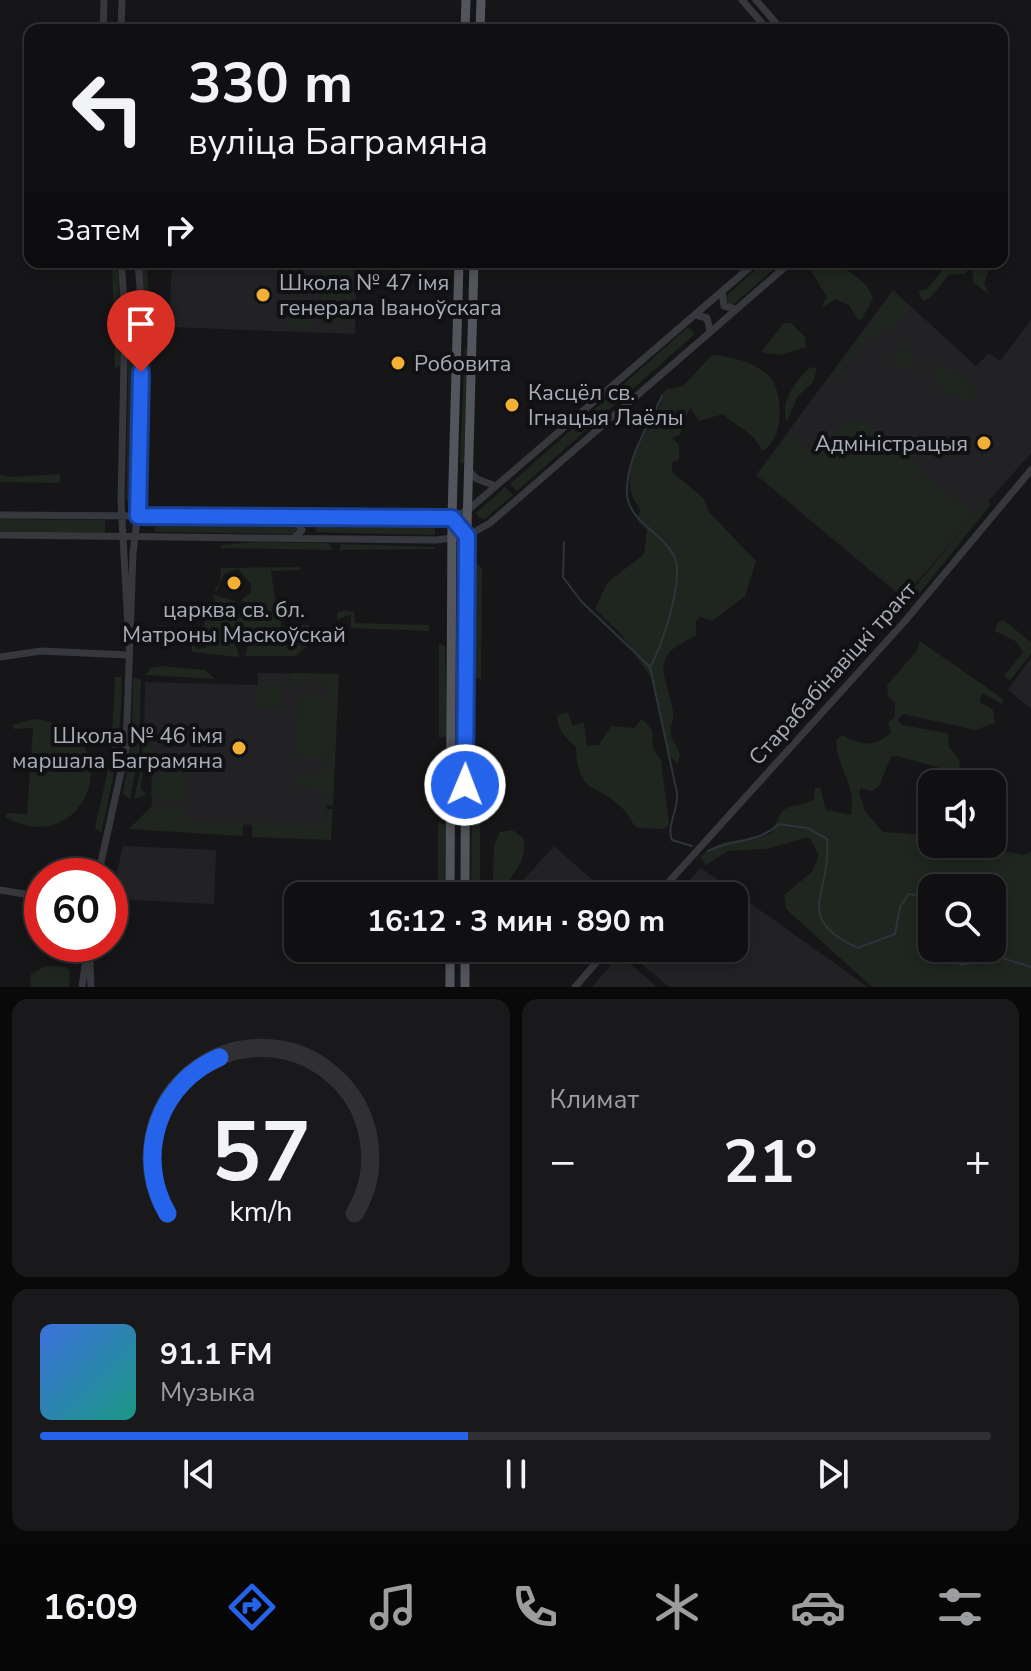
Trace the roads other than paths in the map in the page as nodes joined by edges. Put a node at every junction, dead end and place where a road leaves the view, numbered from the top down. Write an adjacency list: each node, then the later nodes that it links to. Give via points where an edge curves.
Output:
1 (104, 0): 7 (street)
2 (122, 0): 8 (street)
3 (466, 0): 9 (main road)
4 (481, 0): 10 (main road)
5 (742, 0): 11 (street)
6 (756, 0): 12 (street)
7 (103, 24)
8 (121, 24)
9 (465, 24)
10 (480, 24)
11 (763, 24)
12 (777, 24)
13 (122, 268): 21 (street)
14 (139, 268): 20 (street)
15 (459, 268): 27 (main road)
16 (474, 268): 28 (main road)
17 (749, 268): 19 (street)
18 (784, 268): 22 (street)
19 (722, 292): 22 (street, via 724,306); 25 (street)
20 (141, 294): 21 (street, via 133,303); 24 (street)
21 (124, 296): 23 (street)
22 (736, 309): 26 (street)
23 (125, 312): 24 (street, via 134,305); 36 (street)
24 (142, 312): 37 (street)
25 (695, 315): 26 (street, via 707,318); 33 (street)
26 (710, 331): 42 (street, via 490,523)
27 (457, 334): 28 (main road, via 463,340); 29 (main road)
28 (472, 334): 30 (main road)
29 (456, 349): 30 (main road, via 463,343); 39 (main road)
30 (471, 350): 32 (main road)
31 (1031, 470): 60 (street, Старабабінавіцкі тракт, via 905,621)
32 (469, 471): 33 (street); 34 (main road)
33 (496, 486): 34 (street)
34 (468, 510): 39 (street); 42 (main road)
35 (0, 515): 36 (street)
36 (121, 516): 37 (street); 43 (street)
37 (138, 516): 38 (street); 44 (street)
38 (291, 518): 40 (street); 45 (street, via 299,520 302,530)
39 (452, 518): 40 (street); 42 (street); 47 (main road)
40 (319, 519): 46 (street, via 311,528)
41 (0, 535): 43 (street)
42 (467, 536): 47 (street); 52 (main road)
43 (123, 537): 44 (street); 48 (street)
44 (135, 537): 45 (street); 48 (street)
45 (292, 538): 46 (street)
46 (320, 538): 47 (street)
47 (452, 539): 51 (main road)
48 (129, 633): 49 (street)
49 (128, 655): 50 (street, via 41,651); 57 (street, via 123,772)
50 (0, 657)
51 (451, 704): 52 (main road, via 459,711); 53 (main road)
52 (466, 704): 54 (main road)
53 (451, 719): 54 (main road, via 459,714); 56 (main road)
54 (466, 719): 55 (main road)
55 (465, 818): 56 (street); 59 (main road)
56 (451, 819): 58 (main road)
57 (102, 858)
58 (450, 882)
59 (465, 882)
60 (669, 882)
61 (0, 890): 62 (street)
62 (24, 894)
63 (86, 962): 68 (street)
64 (90, 962): 69 (street)
65 (450, 962): 70 (main road)
66 (465, 962): 71 (main road)
67 (597, 962): 72 (street)
68 (82, 987)
69 (91, 987)
70 (450, 987)
71 (465, 987)
72 (575, 987)

